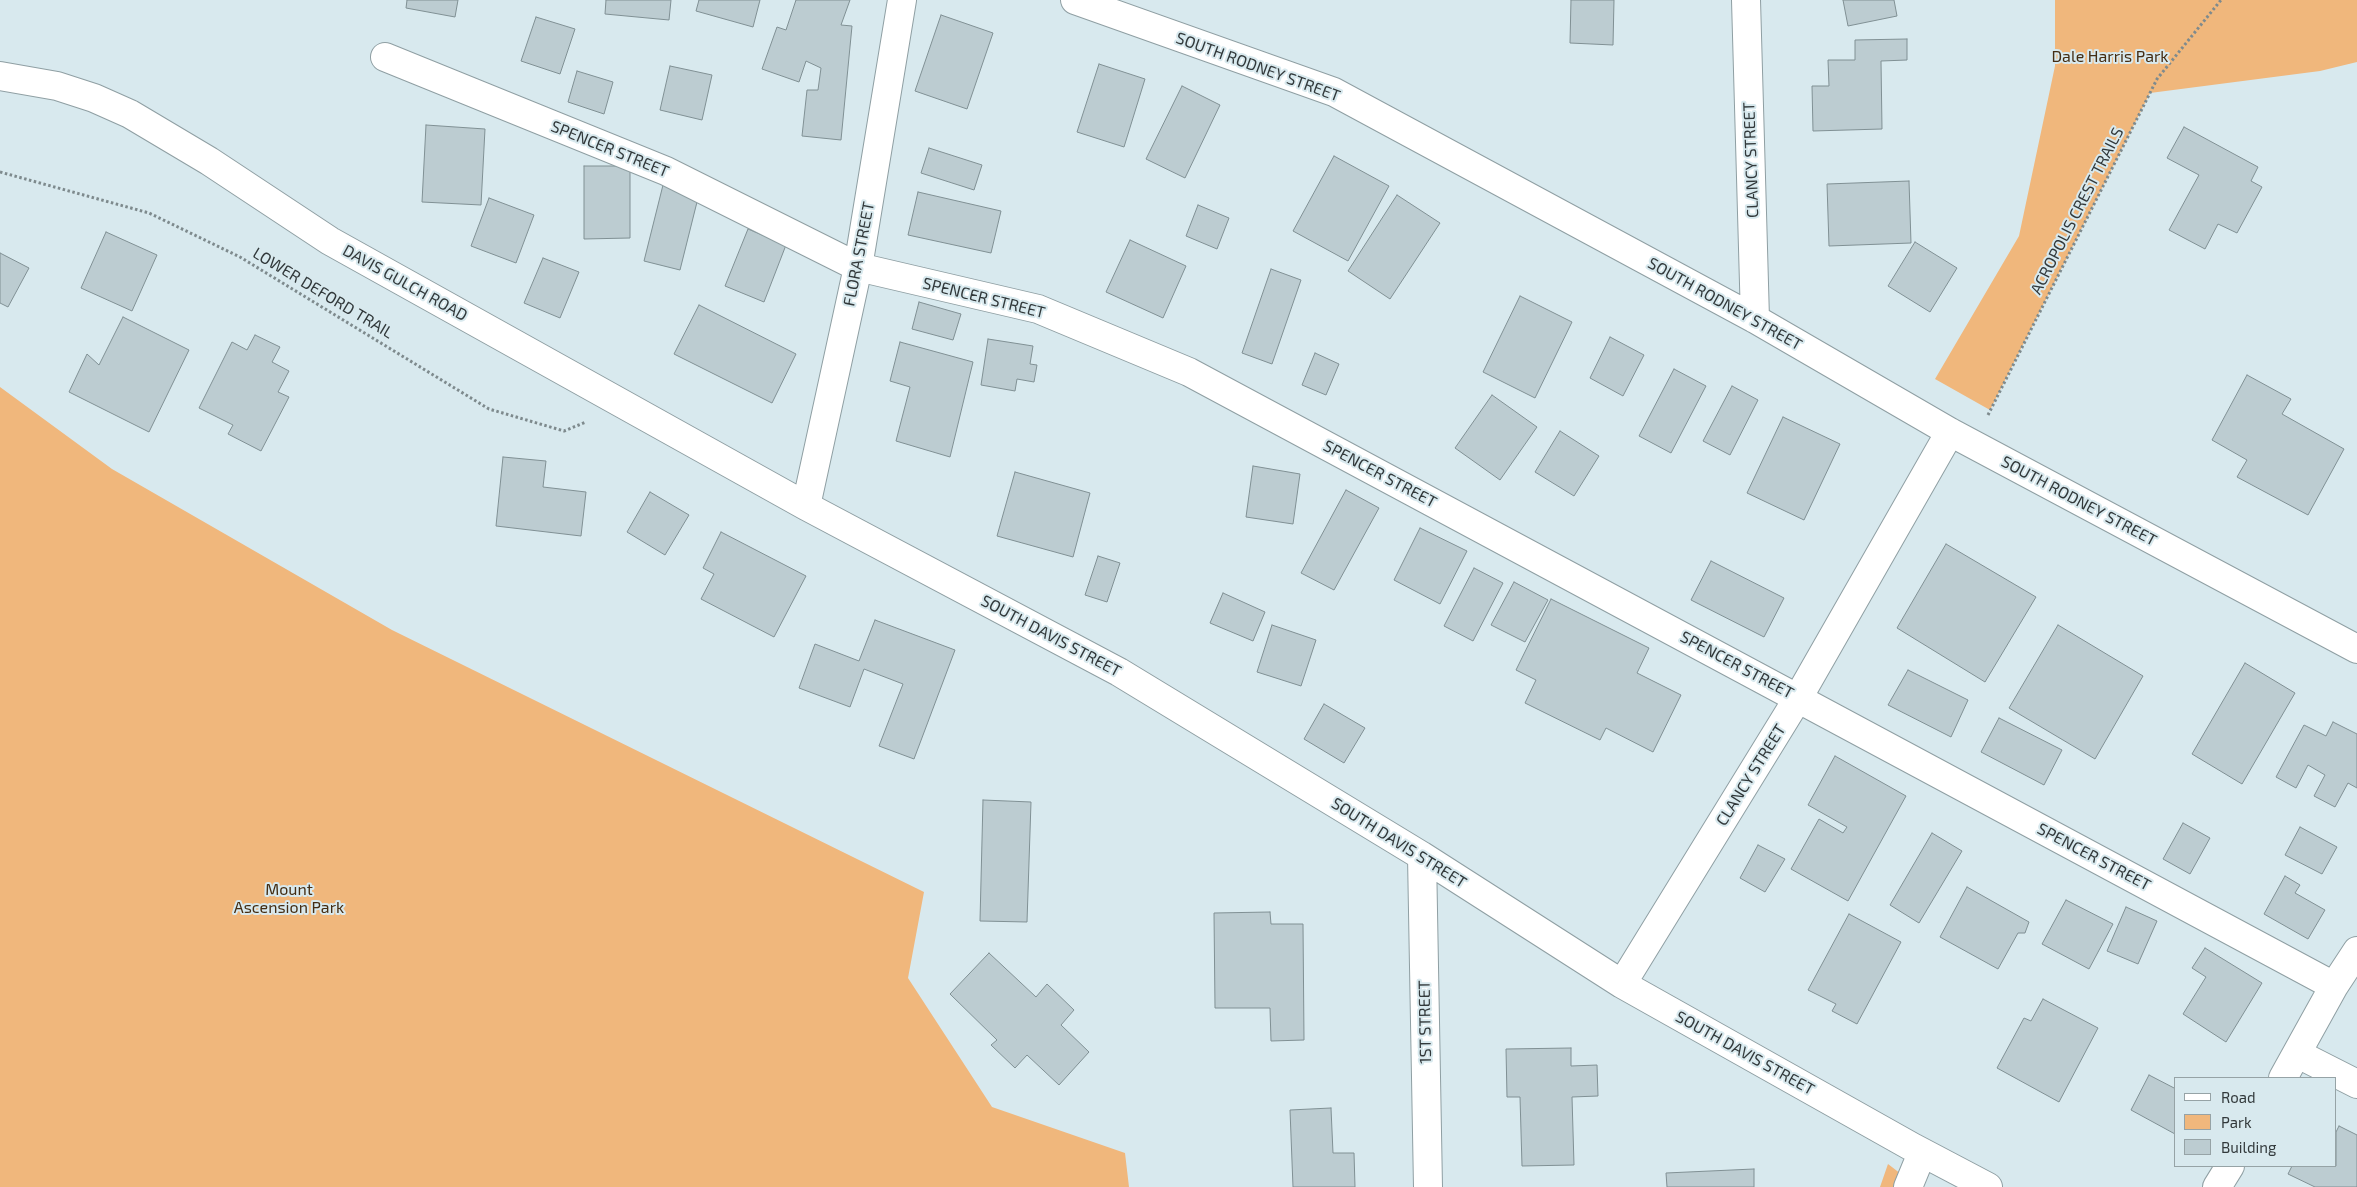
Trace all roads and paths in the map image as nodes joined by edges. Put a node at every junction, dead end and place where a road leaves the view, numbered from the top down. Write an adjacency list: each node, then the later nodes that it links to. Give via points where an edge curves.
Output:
1 (902, 0): 9 (street, FLORA STREET)
2 (1075, 0): 5 (street, SOUTH RODNEY STREET)
3 (1746, 0): 10 (street, CLANCY STREET)
4 (2221, 0): 12 (path, ACROPOLIS CREST TRAILS, via 2157,80)
5 (1141, 12): 10 (street, SOUTH RODNEY STREET, via 1334,92)
6 (385, 57): 9 (street, SPENCER STREET, via 666,171)
7 (0, 76): 11 (street, DAVIS GULCH ROAD, via 57,86 130,114 209,161 330,242)
8 (0, 172): 11 (path, LOWER DEFORD TRAIL, via 149,212 240,257 490,408 564,431)
9 (858, 267): 13 (street, FLORA STREET); 15 (street, SPENCER STREET, via 1038,309 1189,372)
10 (1756, 319): 12 (street, SOUTH RODNEY STREET)
11 (625, 406): 13 (street, DAVIS GULCH ROAD)
12 (1962, 438): 14 (street, SOUTH RODNEY STREET); 15 (street, CLANCY STREET)
13 (806, 506): 16 (street, SOUTH DAVIS STREET, via 1119,672)
14 (2357, 650)
15 (1798, 698): 18 (street, CLANCY STREET); 19 (street, SPENCER STREET)
16 (1422, 856): 18 (street, SOUTH DAVIS STREET); 25 (street, 1ST STREET)
17 (2357, 951): 19 (street)
18 (1622, 984): 23 (street, SOUTH DAVIS STREET)
19 (2334, 986): 20 (street)
20 (2298, 1054): 21 (street); 22 (street)
21 (2284, 1077)
22 (2357, 1084)
23 (1922, 1153): 26 (street); 27 (street, SOUTH DAVIS STREET)
24 (2229, 1167): 28 (street)
25 (1428, 1187)
26 (1908, 1187)
27 (1988, 1187)
28 (2217, 1187)

